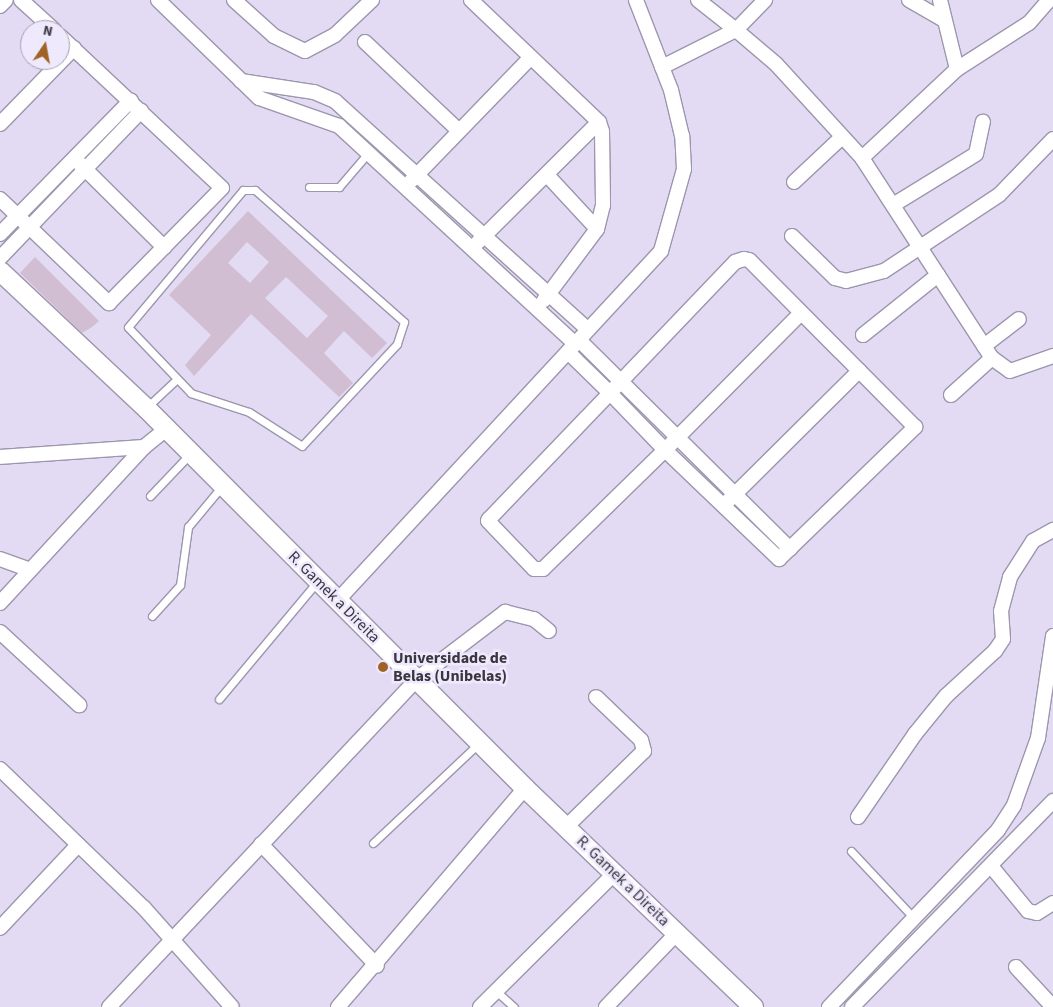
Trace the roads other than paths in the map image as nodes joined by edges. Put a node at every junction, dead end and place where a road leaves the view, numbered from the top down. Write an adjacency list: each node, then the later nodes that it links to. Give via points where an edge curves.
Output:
1 (6, 0): 13 (street)
2 (21, 0): 14 (street)
3 (158, 0): 23 (street)
4 (234, 0): 5 (street, via 286,45 305,51 335,35)
5 (372, 0)
6 (471, 0): 20 (street)
7 (636, 0): 21 (street)
8 (698, 0): 16 (street)
9 (764, 0): 16 (street)
10 (909, 0): 15 (street)
11 (940, 0): 15 (street)
12 (1049, 0): 22 (street, via 1029,23)
13 (0, 6)
14 (43, 20)
15 (944, 20): 22 (street)
16 (736, 30): 21 (street); 30 (street, via 776,64)
17 (365, 42): 29 (street)
18 (70, 45): 19 (street)
19 (74, 48): 24 (street); 28 (street)
20 (530, 58): 26 (street); 29 (street)
21 (662, 67): 62 (street, via 682,136 684,169 677,204 661,251)
22 (957, 69): 34 (street)
23 (241, 81): 32 (street, via 266,103 334,123); 37 (street, via 314,92 335,101)
24 (131, 100): 25 (street); 33 (street)
25 (141, 111): 35 (street); 48 (street, via 222,186)
26 (599, 122): 36 (street); 44 (street, via 604,144 603,205)
27 (983, 122): 41 (street, via 976,154)
28 (0, 124)
29 (459, 131): 37 (street)
30 (842, 137): 34 (street); 38 (street)
31 (1053, 139): 50 (street, via 999,194)
32 (369, 152): 37 (street); 39 (lane, via 339,188)
33 (74, 158): 35 (street); 42 (street)
34 (862, 158): 41 (street)
35 (85, 170): 43 (street); 48 (street)
36 (548, 176): 44 (street); 46 (street)
37 (412, 180): 46 (street); 49 (street)
38 (794, 182)
39 (309, 187)
40 (0, 199): 42 (street)
41 (893, 205): 50 (street)
42 (18, 216): 43 (street); 45 (street)
43 (30, 228): 48 (street, via 107,303); 51 (street)
44 (597, 229): 54 (street)
45 (0, 234)
46 (482, 236): 49 (street); 55 (street)
47 (792, 236): 50 (street, via 824,272 846,280 884,271)
48 (164, 247)
49 (472, 249): 56 (street)
50 (922, 249): 53 (street)
51 (0, 258)
52 (0, 271): 71 (main road, R. Gamek a Direita)
53 (938, 275): 61 (street); 63 (street)
54 (556, 279): 55 (street); 57 (street)
55 (536, 283): 56 (street); 57 (street)
56 (523, 295): 58 (street)
57 (549, 295): 58 (street); 62 (street)
58 (536, 308): 62 (street)
59 (800, 313): 66 (street); 68 (street, via 748,260 739,260); 73 (street)
60 (1019, 319): 63 (street)
61 (863, 335)
62 (577, 342): 68 (street); 69 (street); 87 (street)
63 (984, 346): 65 (street)
64 (1053, 356): 65 (street, via 1010,371)
65 (992, 358): 70 (street)
66 (859, 371): 79 (street); 83 (street, via 914,429)
67 (177, 380): 67 (lane, via 129,332 128,323 243,190 255,190 404,322 398,344 302,446 249,412 201,398); 71 (lane)
68 (622, 382): 69 (street); 73 (street)
69 (610, 394): 75 (street); 75 (street, via 488,525 534,570 543,569)
70 (951, 395)
71 (146, 408): 72 (main road, R. Gamek a Direita)
72 (166, 430): 74 (street); 76 (main road, R. Gamek a Direita)
73 (678, 437): 75 (street); 79 (street)
74 (144, 447): 77 (street); 85 (street)
75 (665, 450): 81 (street)
76 (190, 453): 78 (main road, R. Gamek a Direita); 80 (lane)
77 (0, 457)
78 (223, 485): 86 (main road, R. Gamek a Direita); 89 (lane, via 188,527 180,584)
79 (735, 494): 81 (street); 83 (street)
80 (150, 496)
81 (722, 506): 83 (street, via 774,557 782,558)
82 (1053, 530): 101 (street, via 1034,541 1010,577 999,645 915,734)
83 (790, 550)
84 (0, 559): 85 (street)
85 (30, 570): 88 (street)
86 (318, 582): 87 (main road, R. Gamek a Direita); 95 (lane)
87 (336, 601): 93 (main road, R. Gamek a Direita)
88 (0, 603)
89 (152, 616)
90 (549, 631): 93 (street, via 534,618 505,612)
91 (0, 632): 96 (street)
92 (1053, 636): 110 (street, via 1026,782 998,830)
93 (417, 679): 97 (main road, R. Gamek a Direita); 104 (street)
94 (596, 697): 102 (street, via 641,740 644,751)
95 (219, 699)
96 (79, 705)
97 (480, 742): 99 (main road, R. Gamek a Direita); 103 (lane)
98 (0, 769): 105 (street)
99 (525, 788): 102 (main road, R. Gamek a Direita); 114 (street)
100 (1053, 801): 107 (street)
101 (858, 817)
102 (566, 827): 108 (main road, R. Gamek a Direita)
103 (373, 843)
104 (261, 844): 113 (street); 114 (street)
105 (77, 846): 111 (street); 113 (street)
106 (851, 851): 110 (lane)
107 (991, 866): 109 (street, via 1028,911 1037,913); 125 (street)
108 (614, 874): 112 (main road, R. Gamek a Direita); 116 (street)
109 (1053, 903)
110 (914, 918): 124 (street)
111 (0, 928)
112 (677, 933): 122 (street); 123 (main road, R. Gamek a Direita)
113 (172, 939): 117 (street); 118 (street)
114 (377, 966): 119 (street)
115 (1016, 967): 126 (street)
116 (496, 991): 120 (street); 121 (lane)
117 (109, 1007)
118 (232, 1007)
119 (338, 1007)
120 (480, 1007)
121 (514, 1007)
122 (606, 1007)
123 (753, 1007)
124 (829, 1007)
125 (852, 1007)
126 (1053, 1007)

